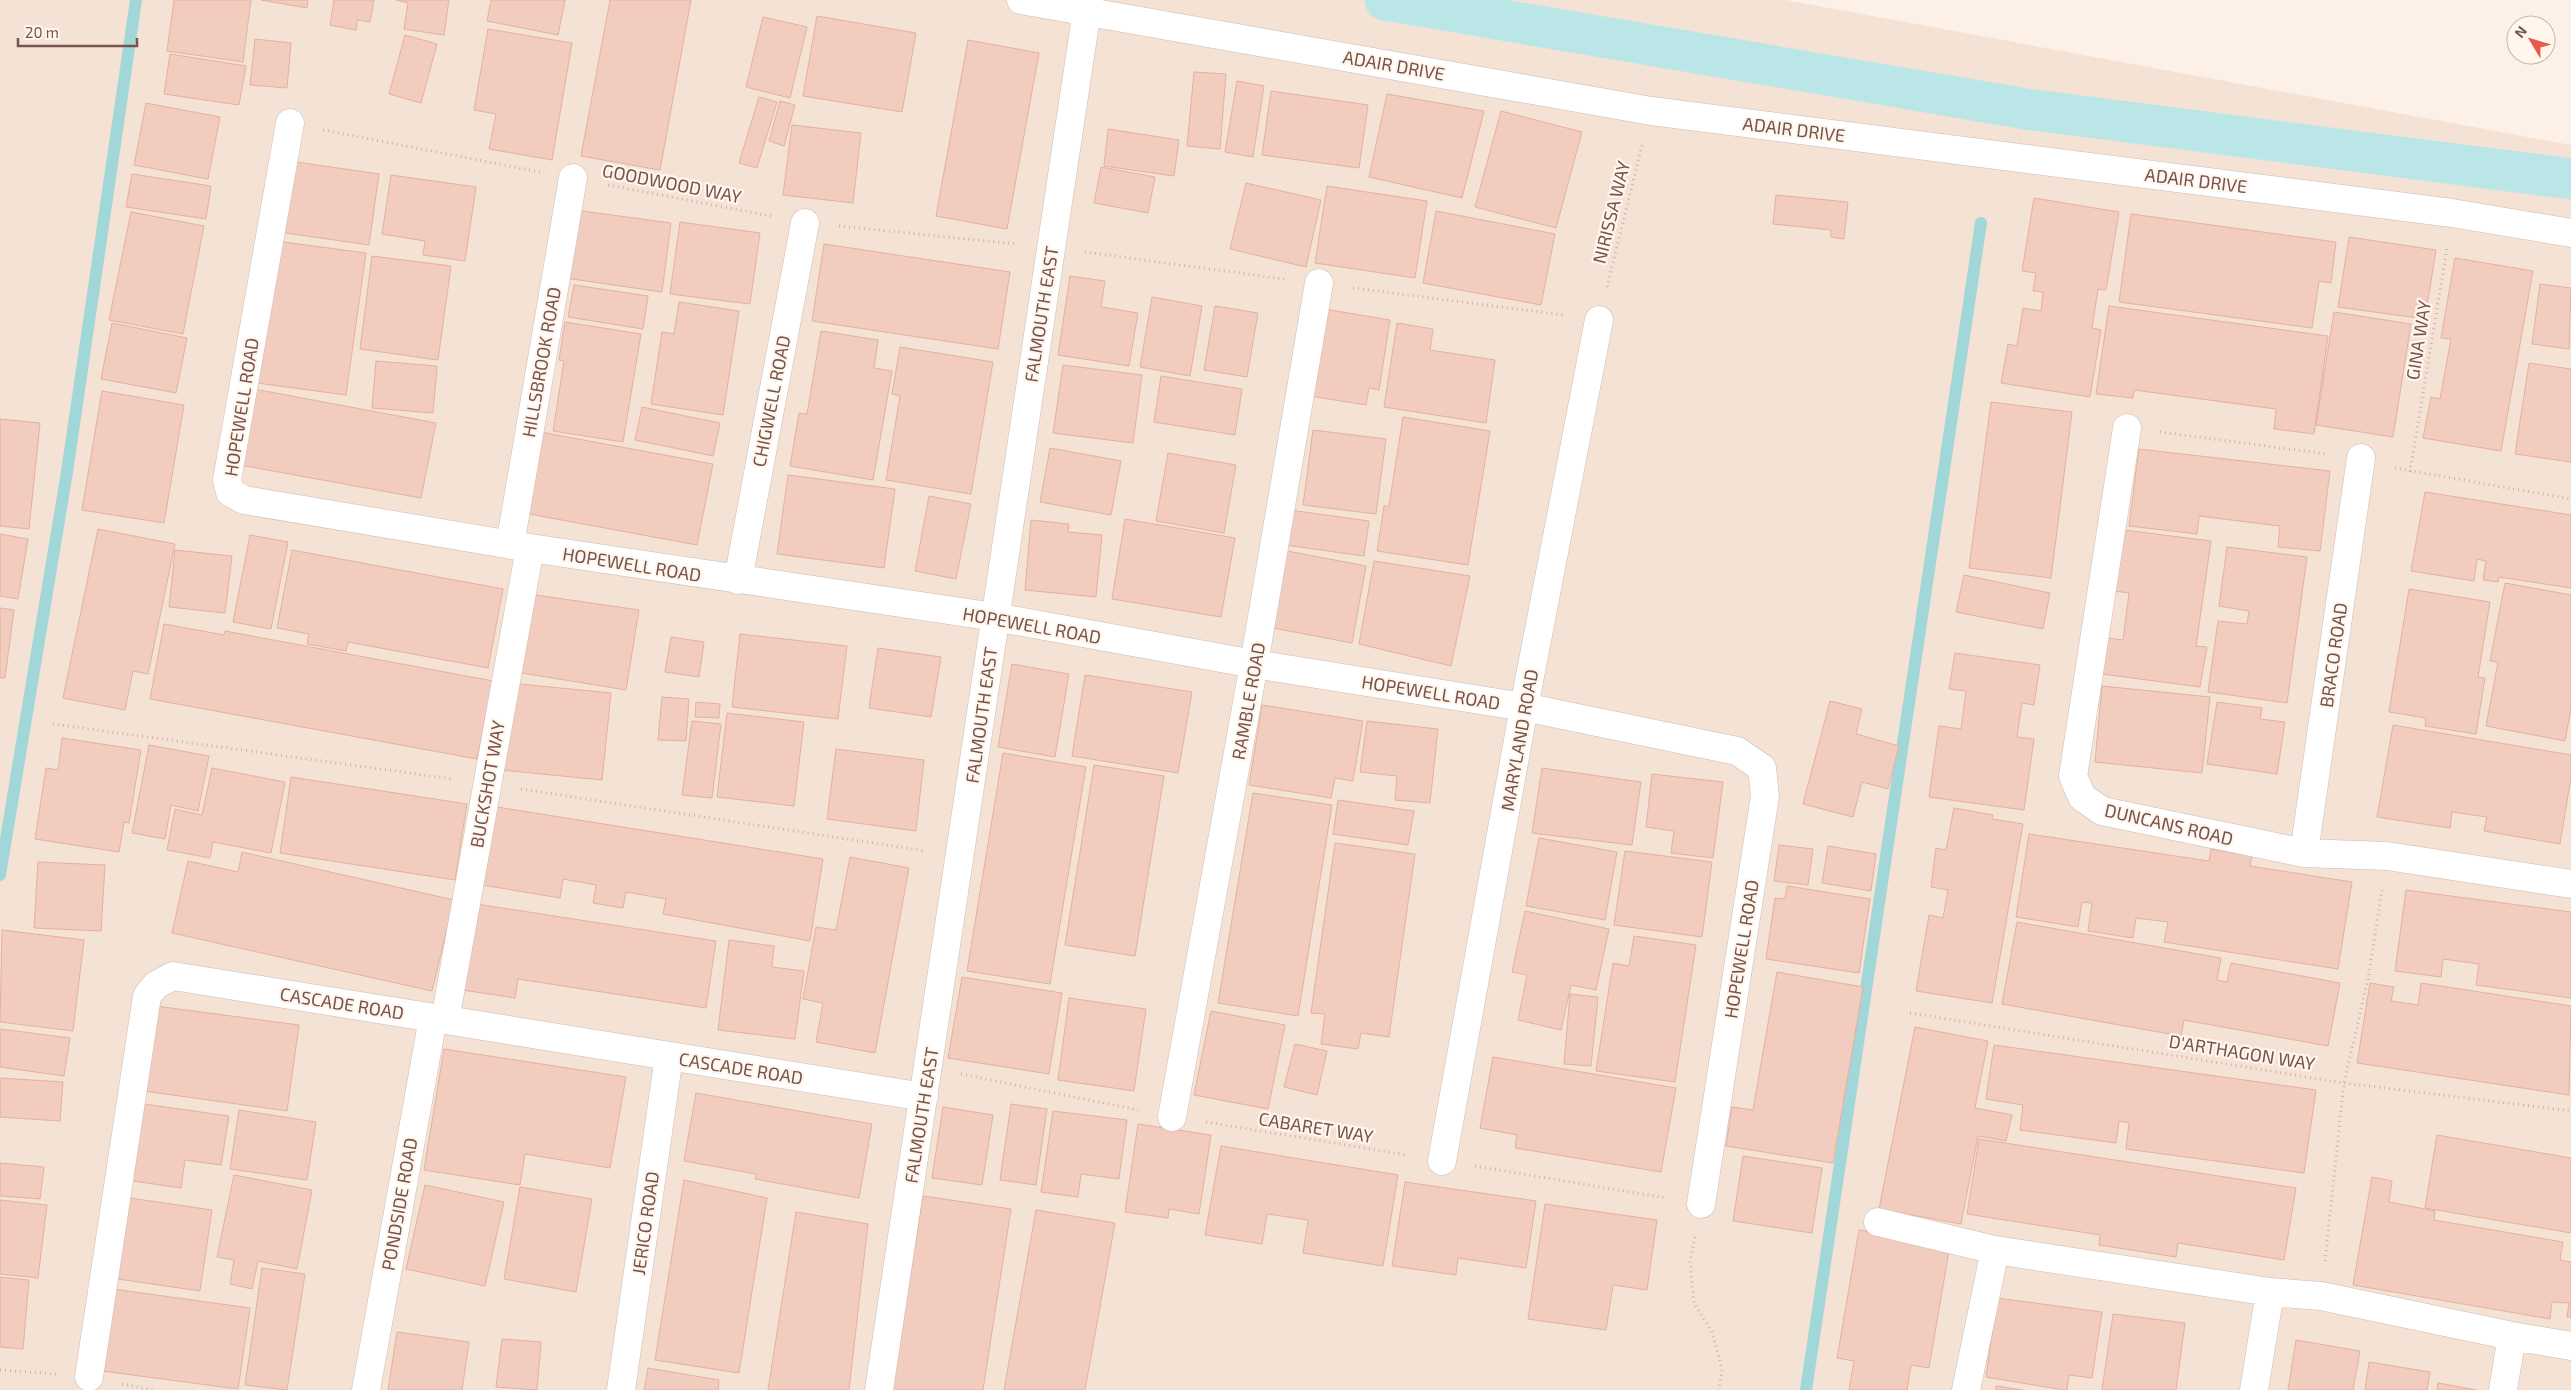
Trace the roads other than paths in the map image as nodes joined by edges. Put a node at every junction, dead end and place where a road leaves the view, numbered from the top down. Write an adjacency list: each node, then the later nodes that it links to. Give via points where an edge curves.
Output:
1 (1021, 0): 2 (street, ADAIR DRIVE)
2 (1087, 10): 6 (street, ADAIR DRIVE, via 1651,110 2452,213); 13 (street, FALMOUTH EAST)
3 (290, 123): 11 (street, HOPEWELL ROAD, via 227,480 230,492 244,500)
4 (573, 178): 11 (street, HILLSBROOK ROAD)
5 (805, 223): 12 (street, CHIGWELL ROAD)
6 (2571, 233)
7 (1319, 283): 14 (street, RAMBLE ROAD)
8 (1599, 320): 15 (street, MARYLAND ROAD)
9 (2127, 428): 16 (street, DUNCANS ROAD, via 2073,776 2082,797 2102,811)
10 (2361, 458): 16 (street, BRACO ROAD)
11 (520, 547): 12 (street, HOPEWELL ROAD); 18 (street, BUCKSHOT WAY)
12 (738, 580): 13 (street, HOPEWELL ROAD)
13 (995, 617): 14 (street, HOPEWELL ROAD); 20 (street, FALMOUTH EAST)
14 (1254, 664): 15 (street, HOPEWELL ROAD); 21 (street, RAMBLE ROAD)
15 (1524, 707): 22 (street, MARYLAND ROAD); 23 (street, HOPEWELL ROAD, via 1737,750 1762,768 1765,796)
16 (2304, 853): 17 (street, DUNCANS ROAD, via 2387,856)
17 (2571, 884)
18 (439, 1019): 19 (street, CASCADE ROAD); 29 (street, CASCADE ROAD, via 173,976 156,985 147,996); 30 (street, PONDSIDE ROAD)
19 (669, 1056): 20 (street, CASCADE ROAD); 31 (street, JERICO ROAD)
20 (924, 1097): 32 (street, FALMOUTH EAST)
21 (1172, 1117)
22 (1442, 1161)
23 (1701, 1204)
24 (1878, 1222): 25 (street)
25 (1995, 1250): 26 (street); 33 (street)
26 (2270, 1292): 27 (street, via 2321,1296); 34 (street)
27 (2512, 1336): 28 (street); 35 (street)
28 (2571, 1346)
29 (88, 1377)
30 (366, 1390)
31 (620, 1390)
32 (879, 1390)
33 (1966, 1390)
34 (2254, 1390)
35 (2502, 1390)

